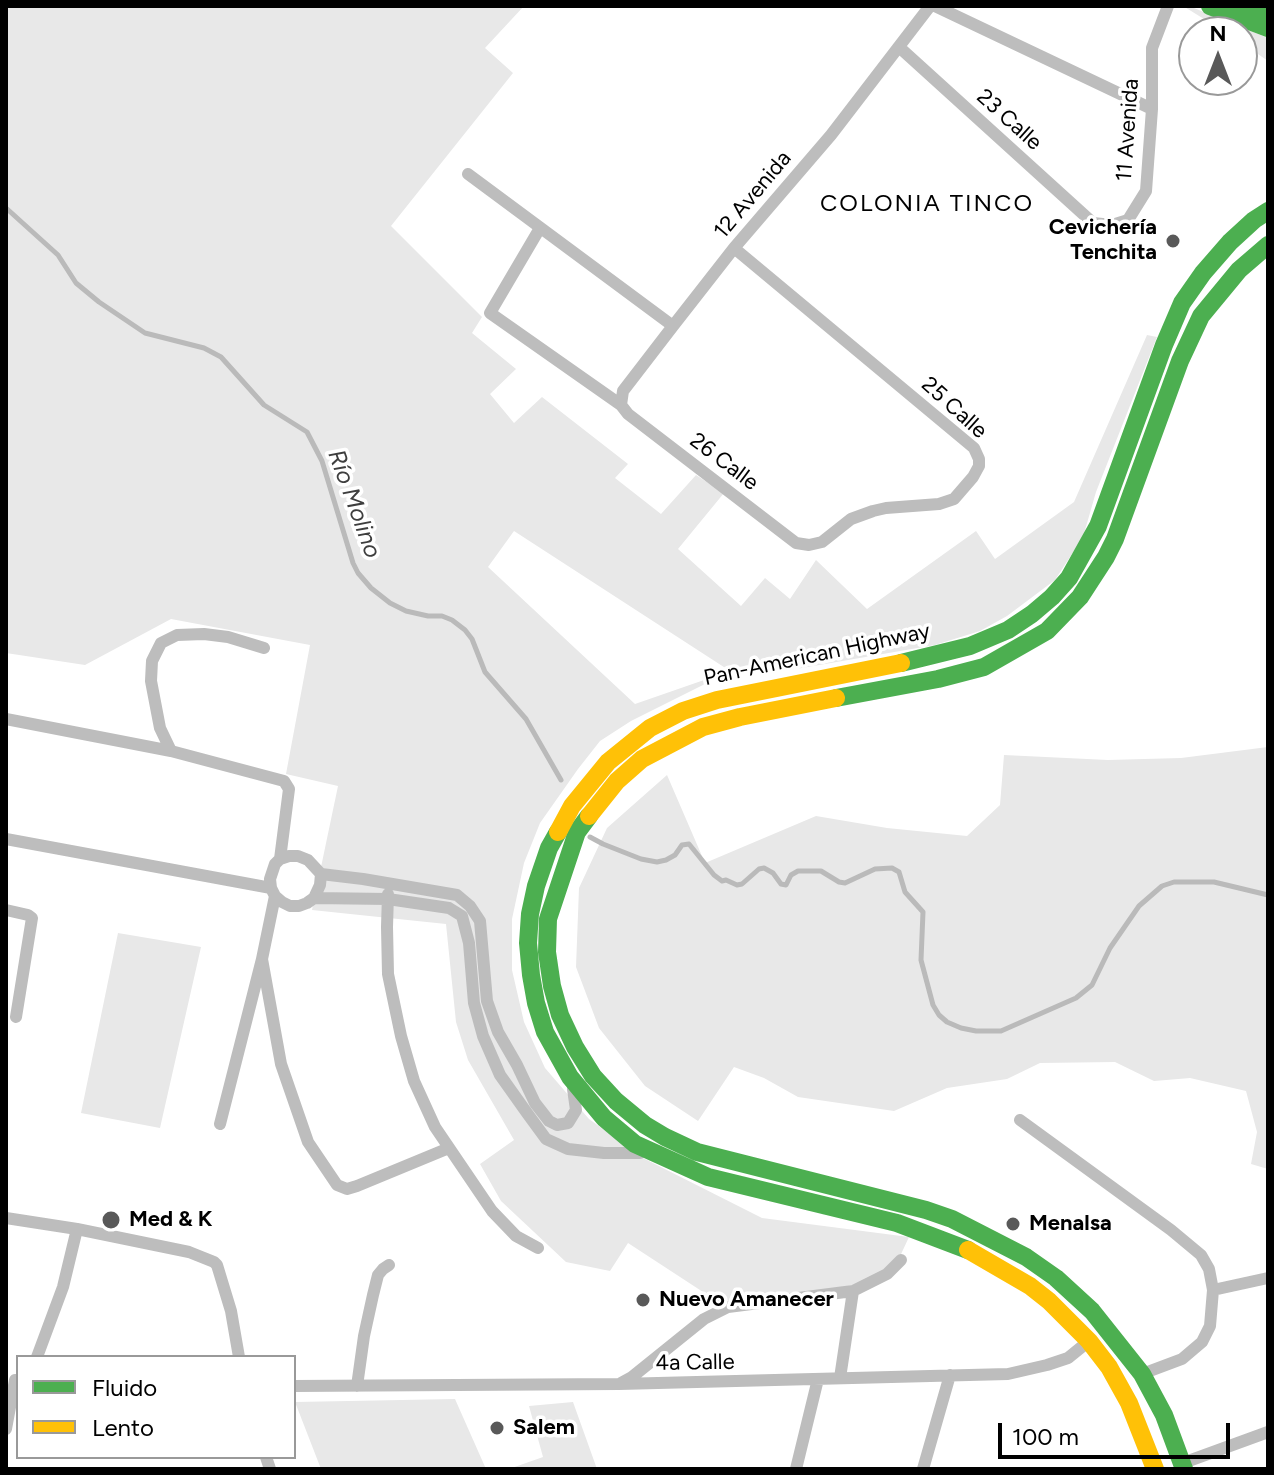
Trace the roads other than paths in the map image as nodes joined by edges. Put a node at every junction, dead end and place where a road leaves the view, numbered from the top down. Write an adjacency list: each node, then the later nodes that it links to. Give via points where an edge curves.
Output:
1 (932, 6): 7 (street, 12 Avenida); 8 (street)
2 (1168, 6): 8 (street, 11 Avenida, via 1152,48)
3 (1210, 6): 6 (main road)
4 (1249, 6): 5 (main road)
5 (1268, 13)
6 (1268, 28)
7 (899, 47): 11 (street, 23 Calle); 14 (street, 12 Avenida)
8 (1152, 109): 11 (street, 11 Avenida, via 1146,191 1128,220)
9 (468, 174): 12 (street)
10 (1268, 211): 31 (main road, Pan-American Highway, via 1230,242 1182,303 1098,526 1052,597 1008,630 970,646 683,711 650,728 608,762 572,806 536,886 528,943 536,1003)
11 (1093, 223)
12 (540, 228): 15 (street); 16 (street, 26 Calle, via 490,313)
13 (1268, 245): 47 (main road, Pan-American Highway, via 1201,316 1115,539 1080,597 1047,631 984,667 740,717 703,727 642,759 617,781 577,832 548,919 552,986 575,1047 600,1084 645,1125 697,1152 926,1210 964,1225 1056,1278 1092,1311)
14 (734, 248): 15 (street, 12 Avenida); 17 (street, 25 Calle, via 974,448 979,459 973,477 954,499 873,511 851,519 822,542)
15 (673, 326): 16 (street, 12 Avenida, via 623,391)
16 (624, 410): 17 (street, 26 Calle)
17 (796, 543)
18 (264, 648): 20 (street, via 204,634 177,635 161,643 152,661 151,681 160,728)
19 (6, 719): 20 (street)
20 (171, 751): 22 (street, via 284,781 289,789)
21 (6, 839): 25 (street)
22 (280, 859): 23 (street, via 298,856); 25 (street, via 270,879)
23 (321, 874): 24 (street); 26 (street)
24 (390, 883): 27 (street); 31 (street, via 457,895 470,906 480,921 487,1001 498,1032 535,1103 557,1125 568,1123 576,1110)
25 (273, 892): 26 (street, via 290,906); 29 (street)
26 (314, 898): 27 (street)
27 (388, 899): 34 (street, via 388,974 401,1036 414,1081); 35 (street, via 449,908 462,916 483,1036 500,1075 546,1139 568,1149)
28 (6, 910): 30 (street, via 32,918)
29 (262, 959): 33 (street); 34 (street, via 281,1064 308,1142 337,1185 357,1186)
30 (16, 1017)
31 (570, 1077): 35 (main road, Pan-American Highway, via 604,1118)
32 (1020, 1120): 42 (street, via 1201,1255)
33 (220, 1124)
34 (449, 1148): 38 (street, via 492,1211 516,1236)
35 (655, 1153): 44 (main road, Pan-American Highway, via 708,1177 897,1223 974,1252 1030,1286)
36 (6, 1218): 37 (street)
37 (77, 1229): 45 (street); 46 (street, via 189,1252 217,1265)
38 (538, 1248)
39 (901, 1260): 43 (street, via 887,1274)
40 (389, 1265): 54 (street, via 378,1275)
41 (1268, 1278): 42 (street)
42 (1213, 1290): 47 (street, via 1210,1326 1202,1342 1182,1359)
43 (853, 1291): 49 (street); 52 (street, via 728,1307 704,1319)
44 (1089, 1341): 48 (street, 4a Calle, via 1068,1358 1047,1365 1008,1374); 60 (main road, Pan-American Highway, via 1129,1403)
45 (38, 1355)
46 (239, 1355)
47 (1142, 1374): 57 (main road, Pan-American Highway)
48 (950, 1375): 49 (street, 4a Calle); 59 (street)
49 (840, 1378): 50 (street, 4a Calle)
50 (818, 1379): 52 (street, 4a Calle); 58 (street)
51 (13, 1380): 55 (street)
52 (619, 1384): 54 (street, 4a Calle)
53 (296, 1386): 54 (street, 4a Calle)
54 (357, 1386)
55 (6, 1429)
56 (1268, 1432): 57 (street)
57 (1184, 1466)
58 (796, 1469)
59 (923, 1469)
60 (1155, 1469)

